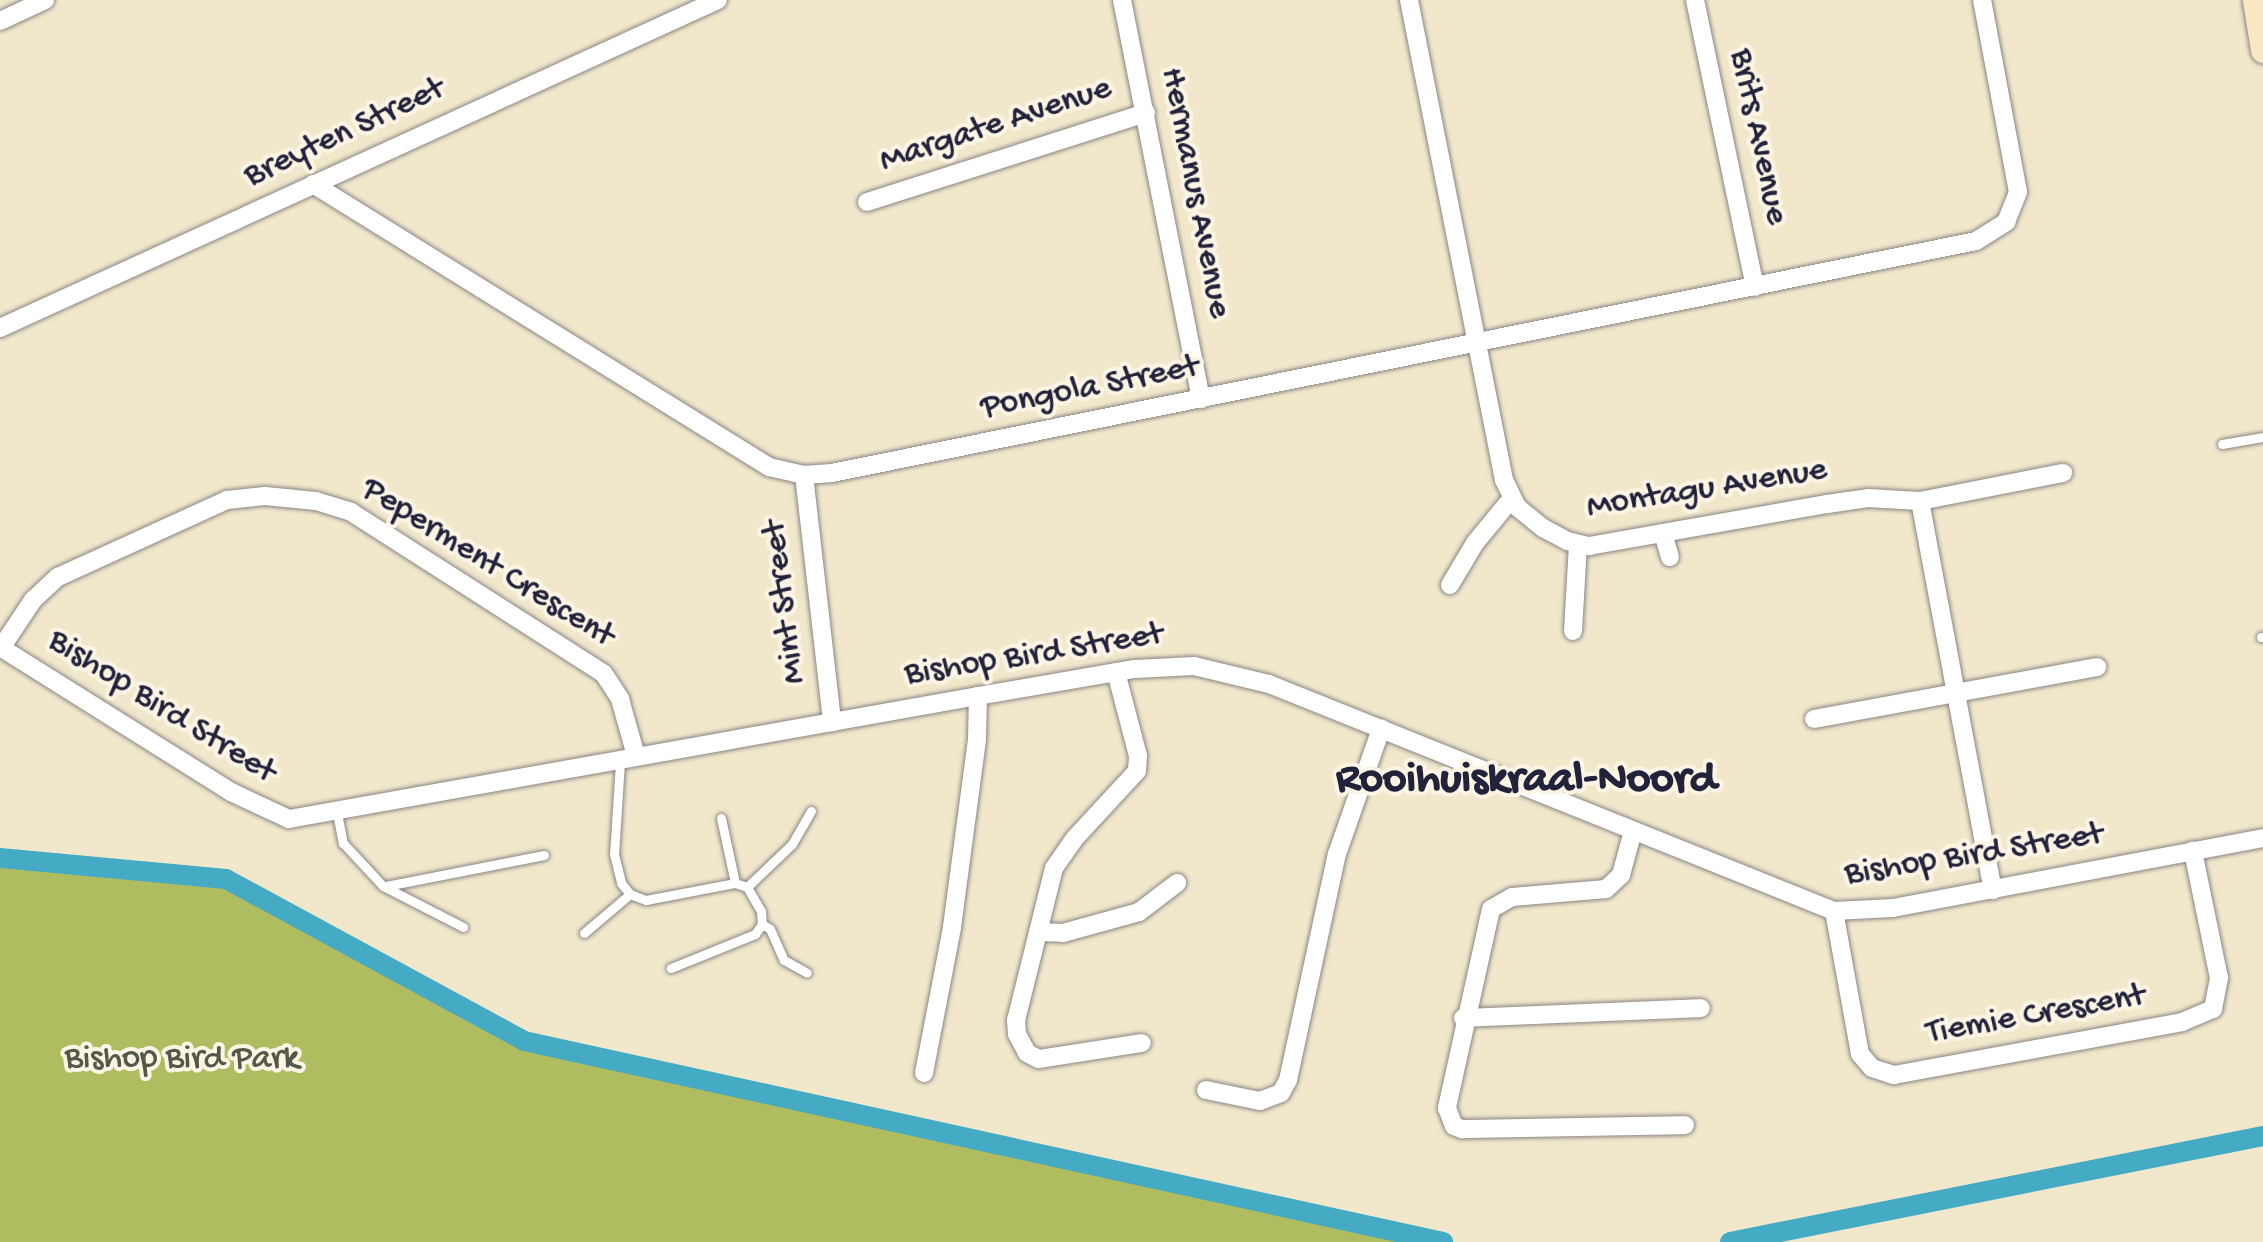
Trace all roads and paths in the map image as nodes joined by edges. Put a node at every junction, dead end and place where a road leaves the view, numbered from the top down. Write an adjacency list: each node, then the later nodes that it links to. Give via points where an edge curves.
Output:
1 (46, 0): 8 (street)
2 (718, 0): 11 (street, Breyten Street)
3 (1122, 0): 10 (street, Hermanus Avenue)
4 (1409, 0): 15 (street)
5 (1695, 0): 13 (street, Brits Avenue)
6 (1982, 0): 13 (street, Pongola Street, via 2018,192 1995,232 1949,248)
7 (2256, 0): 9 (street)
8 (0, 21)
9 (2263, 50)
10 (1146, 113): 12 (street, Margate Avenue); 16 (street, Hermanus Avenue)
11 (313, 184): 14 (street, Breyten Street); 20 (street, Pongola Street, via 769,468)
12 (867, 202)
13 (1754, 287): 15 (street, Pongola Street)
14 (0, 328)
15 (1479, 342): 16 (street, Pongola Street); 21 (street)
16 (1201, 400): 20 (street, Pongola Street)
17 (2263, 437): 18 (lane)
18 (2222, 444)
19 (2063, 473): 22 (street, Montagu Avenue)
20 (804, 476): 34 (street, Mint Street)
21 (1512, 498): 24 (street, Montagu Avenue, via 1543,528); 26 (street)
22 (1920, 500): 23 (street, Montagu Avenue, via 1868,498); 32 (street)
23 (1663, 533): 24 (street, Montagu Avenue); 25 (street)
24 (1578, 544): 27 (street)
25 (1670, 556)
26 (1450, 586)
27 (1573, 631)
28 (0, 647): 36 (street, Peperment Crescent, via 58,577 228,500 316,501 351,512 604,674 620,699); 38 (street, Bishop Bird Street, via 264,810 289,819)
29 (2097, 667): 32 (street)
30 (1116, 672): 31 (street, Bishop Bird Street); 35 (street, Bishop Bird Street, via 1162,666 1230,672); 54 (street, via 1137,770 1060,856)
31 (978, 696): 34 (street, Bishop Bird Street); 60 (street, via 952,928)
32 (1954, 696): 33 (street); 48 (street)
33 (1814, 719)
34 (832, 722): 36 (street, Bishop Bird Street)
35 (1381, 729): 40 (street, Bishop Bird Street); 61 (street, via 1337,854 1288,1080 1260,1101)
36 (628, 757): 38 (street, Bishop Bird Street); 49 (lane, via 614,854)
37 (811, 811): 47 (lane, via 792,844)
38 (336, 814): 46 (lane, via 344,842)
39 (721, 818): 45 (lane)
40 (1633, 831): 50 (street, Bishop Bird Street); 58 (street, via 1622,875 1606,889 1512,896 1490,909)
41 (2263, 838): 42 (street, Bishop Bird Street)
42 (2194, 851): 48 (street, Bishop Bird Street); 50 (street, Tiemie Crescent, via 2219,978 2213,1009 2182,1022 1894,1075 1872,1068 1860,1054)
43 (544, 855): 46 (lane)
44 (1176, 883): 54 (street, via 1139,912 1063,934)
45 (735, 884): 47 (lane); 49 (lane, via 646,900)
46 (383, 886): 52 (lane)
47 (747, 886): 51 (lane)
48 (1993, 890): 50 (street, Bishop Bird Street)
49 (630, 894): 53 (lane)
50 (1834, 911)
51 (762, 924): 55 (lane, via 742,941); 56 (lane, via 784,960)
52 (462, 928)
53 (584, 932)
54 (1038, 932): 59 (street, via 1016,1020 1027,1052 1050,1060)
55 (670, 968)
56 (807, 973)
57 (1701, 1008): 58 (street)
58 (1464, 1018): 62 (street, via 1447,1108 1454,1126)
59 (1142, 1043)
60 (924, 1074)
61 (1206, 1090)
62 (1685, 1125)

